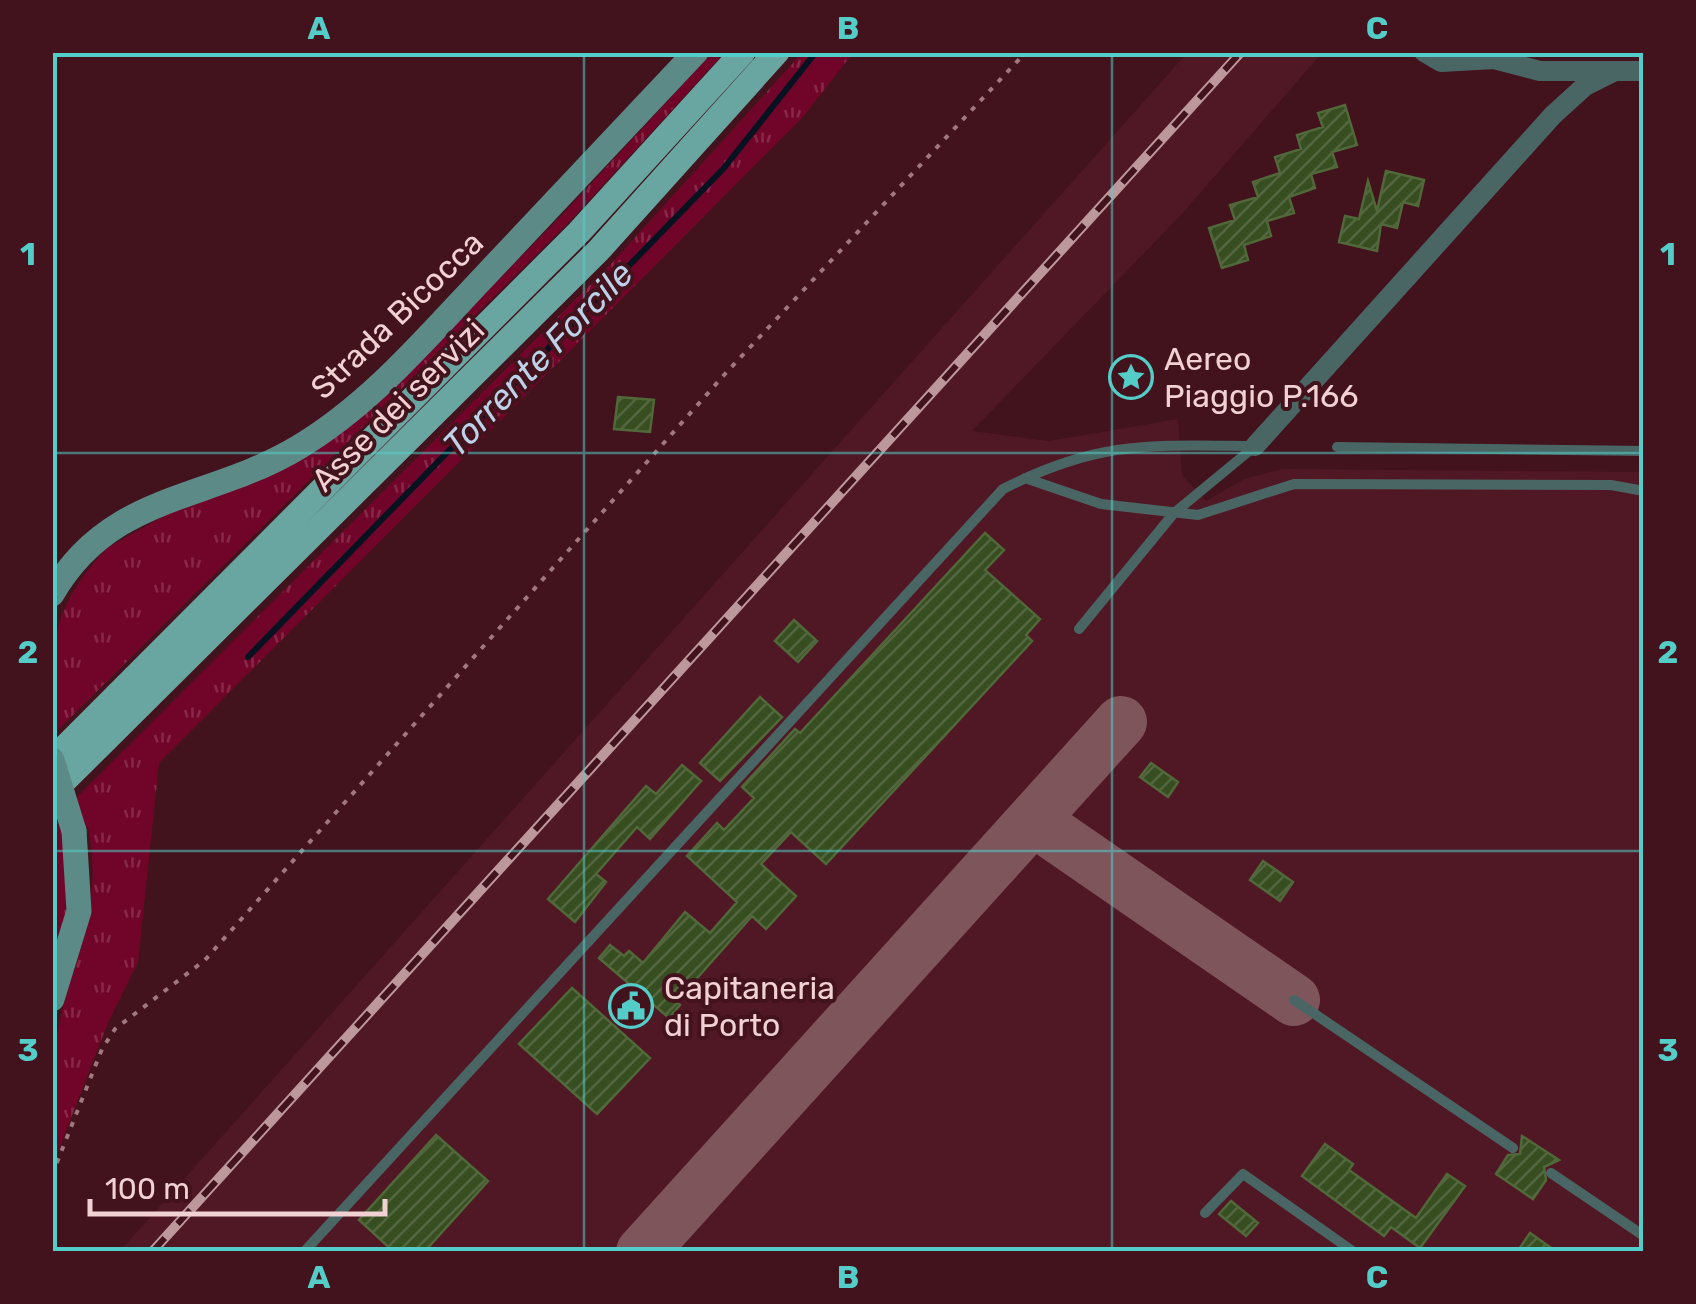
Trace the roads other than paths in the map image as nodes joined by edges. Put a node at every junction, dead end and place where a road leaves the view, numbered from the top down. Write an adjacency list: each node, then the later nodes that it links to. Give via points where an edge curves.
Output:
1 (696, 52): 16 (main road, Strada Bicocca, via 350,412 253,472 128,516 97,536)
2 (743, 52): 18 (main road, Asse dei servizi, via 579,232)
3 (777, 52): 19 (main road, Asse dei servizi, via 598,250)
4 (1424, 52): 6 (street, via 1441,62)
5 (1526, 52): 8 (street)
6 (1458, 57): 8 (street)
7 (1644, 71): 9 (street)
8 (1583, 72): 9 (street)
9 (1613, 72): 10 (street, via 1585,86 1554,116)
10 (1255, 446): 13 (lane, via 1131,446 1081,454); 15 (lane)
11 (1337, 447): 12 (lane)
12 (1644, 450)
13 (1026, 478): 15 (lane, via 1101,504); 26 (lane, via 985,508)
14 (1644, 491): 15 (lane, via 1611,484 1294,484 1212,513)
15 (1174, 513): 17 (lane)
16 (52, 594)
17 (1078, 629)
18 (52, 760): 20 (main road, bridge, via 74,831 79,911)
19 (52, 793)
20 (52, 999)
21 (1294, 1000): 22 (lane)
22 (1513, 1148)
23 (1551, 1173): 25 (lane)
24 (1205, 1213): 27 (lane, via 1243,1174)
25 (1644, 1236)
26 (304, 1252)
27 (1354, 1252)

